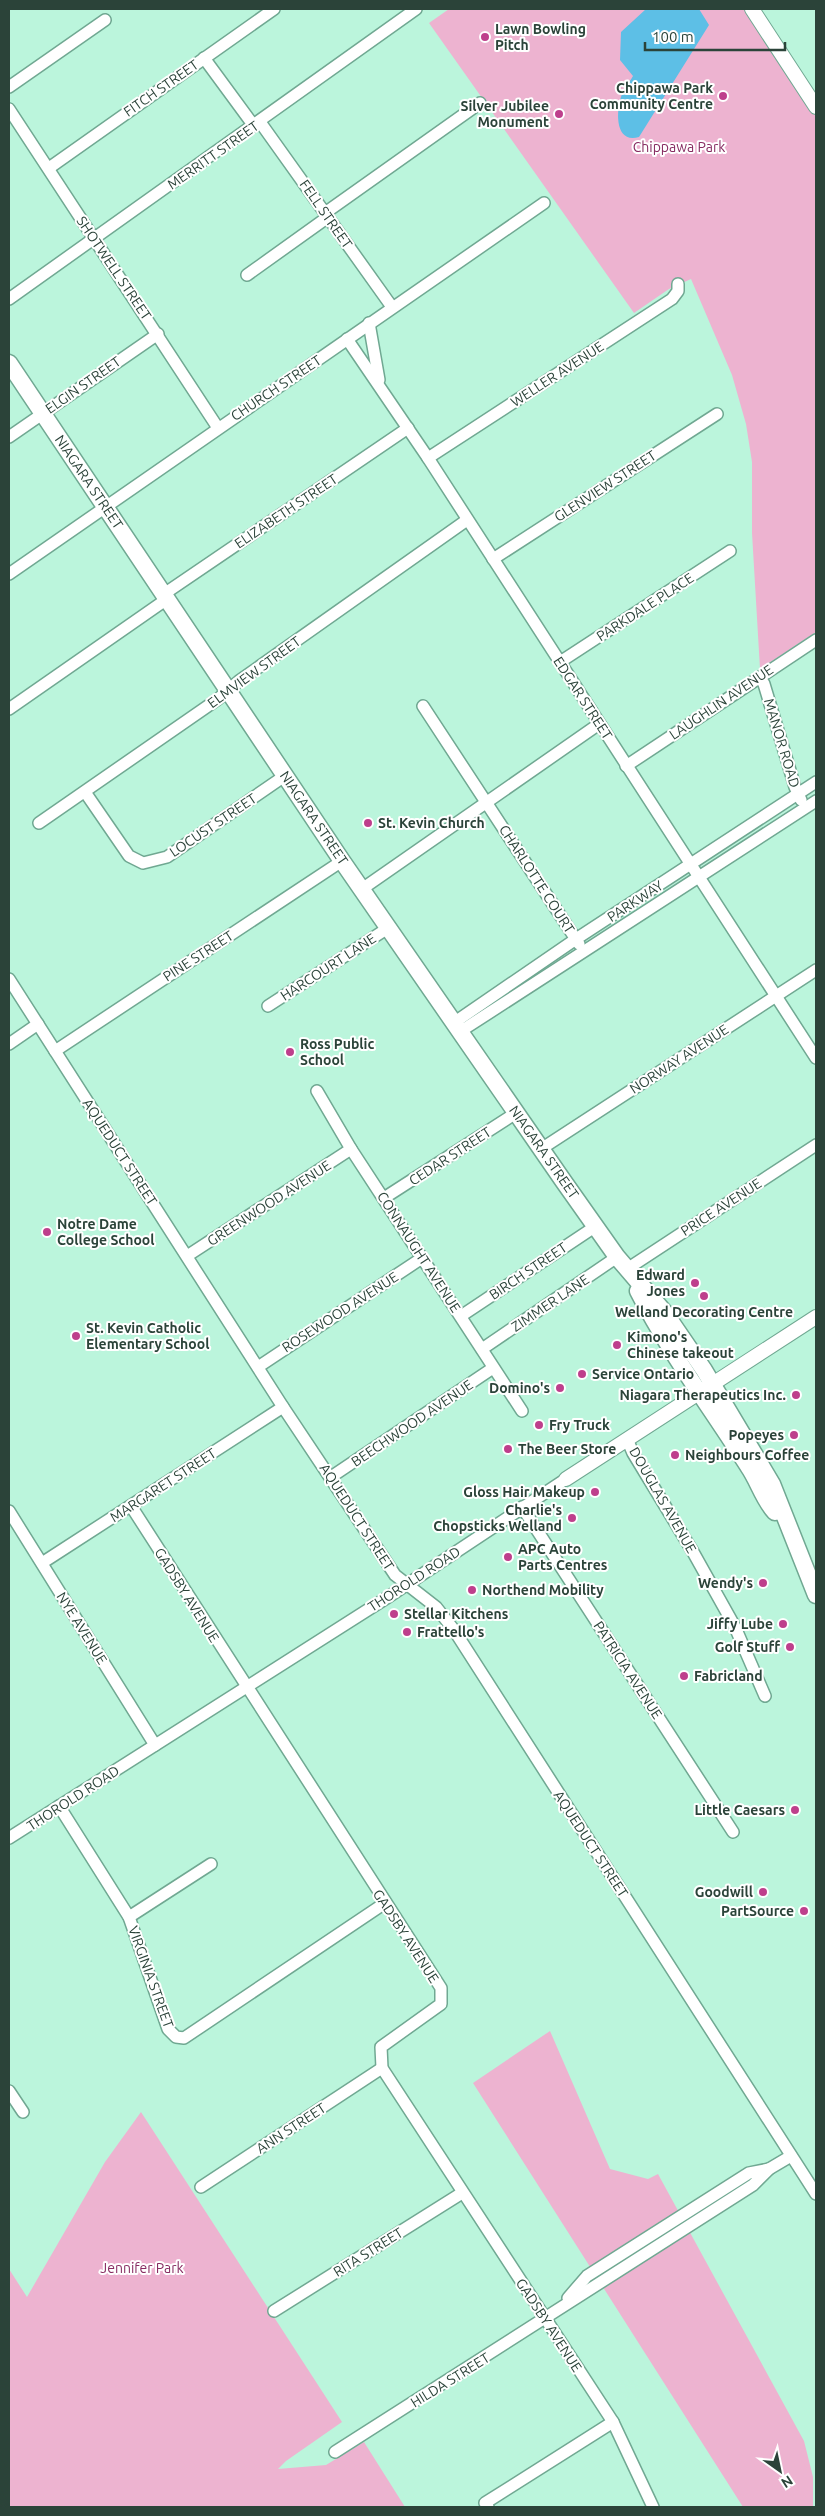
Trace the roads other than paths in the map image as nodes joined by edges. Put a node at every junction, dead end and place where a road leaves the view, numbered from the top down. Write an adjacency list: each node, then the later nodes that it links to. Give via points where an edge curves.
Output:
1 (274, 9): 5 (street, FITCH STREET)
2 (416, 9): 10 (street, MERRITT STREET)
3 (752, 9): 8 (street)
4 (105, 20): 6 (street)
5 (204, 58): 10 (street, FELL STREET); 11 (street, FITCH STREET)
6 (9, 87)
7 (480, 104): 13 (street)
8 (816, 107)
9 (9, 108): 11 (street, SHOTWELL STREET)
10 (257, 124): 13 (street, FELL STREET); 14 (street, MERRITT STREET)
11 (49, 168): 14 (street, SHOTWELL STREET)
12 (544, 202): 18 (street, CHURCH STREET)
13 (327, 215): 15 (street); 18 (street, FELL STREET)
14 (94, 239): 17 (street, MERRITT STREET); 20 (street, SHOTWELL STREET)
15 (247, 275)
16 (678, 284): 29 (street, WELLER AVENUE, via 678,291 672,299)
17 (9, 299)
18 (392, 307): 19 (street, CHURCH STREET)
19 (370, 323): 21 (street, CHURCH STREET); 23 (street)
20 (158, 334): 24 (street, ELGIN STREET); 26 (street, SHOTWELL STREET)
21 (348, 339): 23 (street, EDGAR STREET); 26 (street, CHURCH STREET)
22 (9, 363): 24 (main road, NIAGARA STREET)
23 (381, 386): 27 (street, EDGAR STREET)
24 (42, 414): 28 (street, ELGIN STREET); 30 (main road, NIAGARA STREET)
25 (717, 414): 33 (street, GLENVIEW STREET)
26 (218, 428): 30 (street, CHURCH STREET)
27 (408, 428): 29 (street, EDGAR STREET); 35 (street, ELIZABETH STREET)
28 (9, 437)
29 (428, 458): 31 (street, EDGAR STREET)
30 (106, 506): 34 (street, CHURCH STREET); 35 (main road, NIAGARA STREET)
31 (467, 520): 33 (street, EDGAR STREET); 39 (street, ELMVIEW STREET)
32 (730, 551): 37 (street, PARKDALE PLACE)
33 (493, 559): 37 (street, EDGAR STREET)
34 (10, 570)
35 (166, 597): 39 (main road, NIAGARA STREET); 41 (street, ELIZABETH STREET)
36 (816, 640): 38 (street, LAUGHLIN AVENUE)
37 (560, 662): 42 (street, EDGAR STREET)
38 (760, 677): 43 (street, LAUGHLIN AVENUE); 47 (street, MANOR ROAD)
39 (228, 690): 44 (main road, NIAGARA STREET); 46 (street, ELMVIEW STREET)
40 (423, 706): 49 (street, CHARLOTTE COURT)
41 (9, 709)
42 (599, 724): 43 (street, EDGAR STREET); 49 (street)
43 (626, 766): 53 (street, EDGAR STREET)
44 (286, 775): 46 (street, LOCUST STREET, via 167,857 146,863 128,856); 52 (main road, NIAGARA STREET)
45 (816, 782): 47 (street, PARKWAY)
46 (85, 792): 51 (street, ELMVIEW STREET)
47 (798, 794): 50 (street, MANOR ROAD); 53 (street, PARKWAY)
48 (816, 801): 50 (street, PARKWAY)
49 (488, 803): 55 (street); 57 (street, CHARLOTTE COURT)
50 (806, 808): 54 (street, PARKWAY)
51 (39, 823)
52 (342, 861): 55 (main road, NIAGARA STREET); 66 (street, PINE STREET)
53 (691, 865): 54 (street, EDGAR STREET); 57 (street, PARKWAY)
54 (698, 877): 58 (street, PARKWAY); 61 (street, EDGAR STREET)
55 (362, 889): 56 (main road, NIAGARA STREET)
56 (388, 928): 62 (street, HARCOURT LANE); 64 (main road, NIAGARA STREET)
57 (576, 939): 58 (street, CHARLOTTE COURT); 64 (street, PARKWAY)
58 (584, 952): 64 (street, PARKWAY)
59 (816, 970): 61 (street, NORWAY AVENUE)
60 (9, 979): 63 (street, AQUEDUCT STREET)
61 (776, 996): 67 (street, EDGAR STREET); 72 (street, NORWAY AVENUE)
62 (268, 1006)
63 (38, 1024): 65 (street); 66 (street, AQUEDUCT STREET)
64 (458, 1026): 69 (main road, NIAGARA STREET)
65 (9, 1044)
66 (55, 1051): 75 (street, AQUEDUCT STREET)
67 (816, 1058)
68 (317, 1092): 71 (street, CONNAUGHT AVENUE)
69 (516, 1113): 72 (main road, NIAGARA STREET); 73 (street, CEDAR STREET)
70 (816, 1145): 77 (street, PRICE AVENUE)
71 (351, 1149): 73 (street, CONNAUGHT AVENUE); 75 (street, GREENWOOD AVENUE)
72 (541, 1149): 74 (main road, NIAGARA STREET)
73 (384, 1198): 76 (street, CONNAUGHT AVENUE)
74 (596, 1226): 77 (main road, NIAGARA STREET); 78 (street, BIRCH STREET)
75 (187, 1256): 81 (street, AQUEDUCT STREET)
76 (422, 1258): 78 (street, CONNAUGHT AVENUE); 81 (street, ROSEWOOD AVENUE)
77 (622, 1263): 80 (street, ZIMMER LANE); 83 (main road, NIAGARA STREET, via 653,1321)
78 (461, 1316): 80 (street, CONNAUGHT AVENUE)
79 (816, 1317): 83 (street, THOROLD ROAD)
80 (482, 1349): 82 (street, CONNAUGHT AVENUE)
81 (258, 1367): 84 (street, AQUEDUCT STREET)
82 (493, 1368): 85 (street, CONNAUGHT AVENUE); 87 (street, BEECHWOOD AVENUE)
83 (706, 1388): 86 (street, THOROLD ROAD); 94 (main road, NIAGARA STREET, via 769,1506 788,1526)
84 (283, 1407): 87 (street, AQUEDUCT STREET); 89 (street, MARGARET STREET)
85 (522, 1411)
86 (627, 1439): 88 (street, THOROLD ROAD); 96 (street, DOUGLAS AVENUE, via 734,1627)
87 (331, 1477): 93 (street, AQUEDUCT STREET, via 395,1575)
88 (566, 1479): 90 (street, THOROLD ROAD)
89 (131, 1506): 92 (street, MARGARET STREET); 95 (street, GADSBY AVENUE)
90 (522, 1507): 93 (street, THOROLD ROAD); 99 (street, PATRICIA AVENUE)
91 (9, 1511): 92 (street, NYE AVENUE)
92 (42, 1563): 97 (street, NYE AVENUE)
93 (407, 1584): 95 (street, THOROLD ROAD); 107 (street, AQUEDUCT STREET, via 436,1607 458,1636)
94 (816, 1595)
95 (246, 1687): 97 (street, THOROLD ROAD); 102 (street, GADSBY AVENUE)
96 (765, 1696)
97 (155, 1745): 98 (street, THOROLD ROAD)
98 (59, 1806): 100 (street, THOROLD ROAD); 103 (street, VIRGINIA STREET)
99 (733, 1832)
100 (9, 1838)
101 (211, 1864): 103 (street)
102 (385, 1903): 103 (street, VIRGINIA STREET, via 184,2038 176,2037 168,2029); 104 (street, GADSBY AVENUE, via 440,1988 441,2004 381,2047)
103 (129, 1917)
104 (382, 2068): 108 (street, ANN STREET); 109 (street, GADSBY AVENUE)
105 (9, 2091): 106 (street)
106 (23, 2112)
107 (791, 2156): 110 (street, AQUEDUCT STREET); 112 (street, HILDA STREET, via 769,2169 753,2185)
108 (200, 2187)
109 (462, 2193): 111 (street, RITA STREET); 112 (street, GADSBY AVENUE)
110 (816, 2194)
111 (274, 2311)
112 (546, 2319): 113 (street, GADSBY AVENUE); 114 (street, HILDA STREET)
113 (613, 2422): 115 (street, via 485,2503); 116 (street, GADSBY AVENUE)
114 (336, 2452)
115 (488, 2507)
116 (653, 2507)

